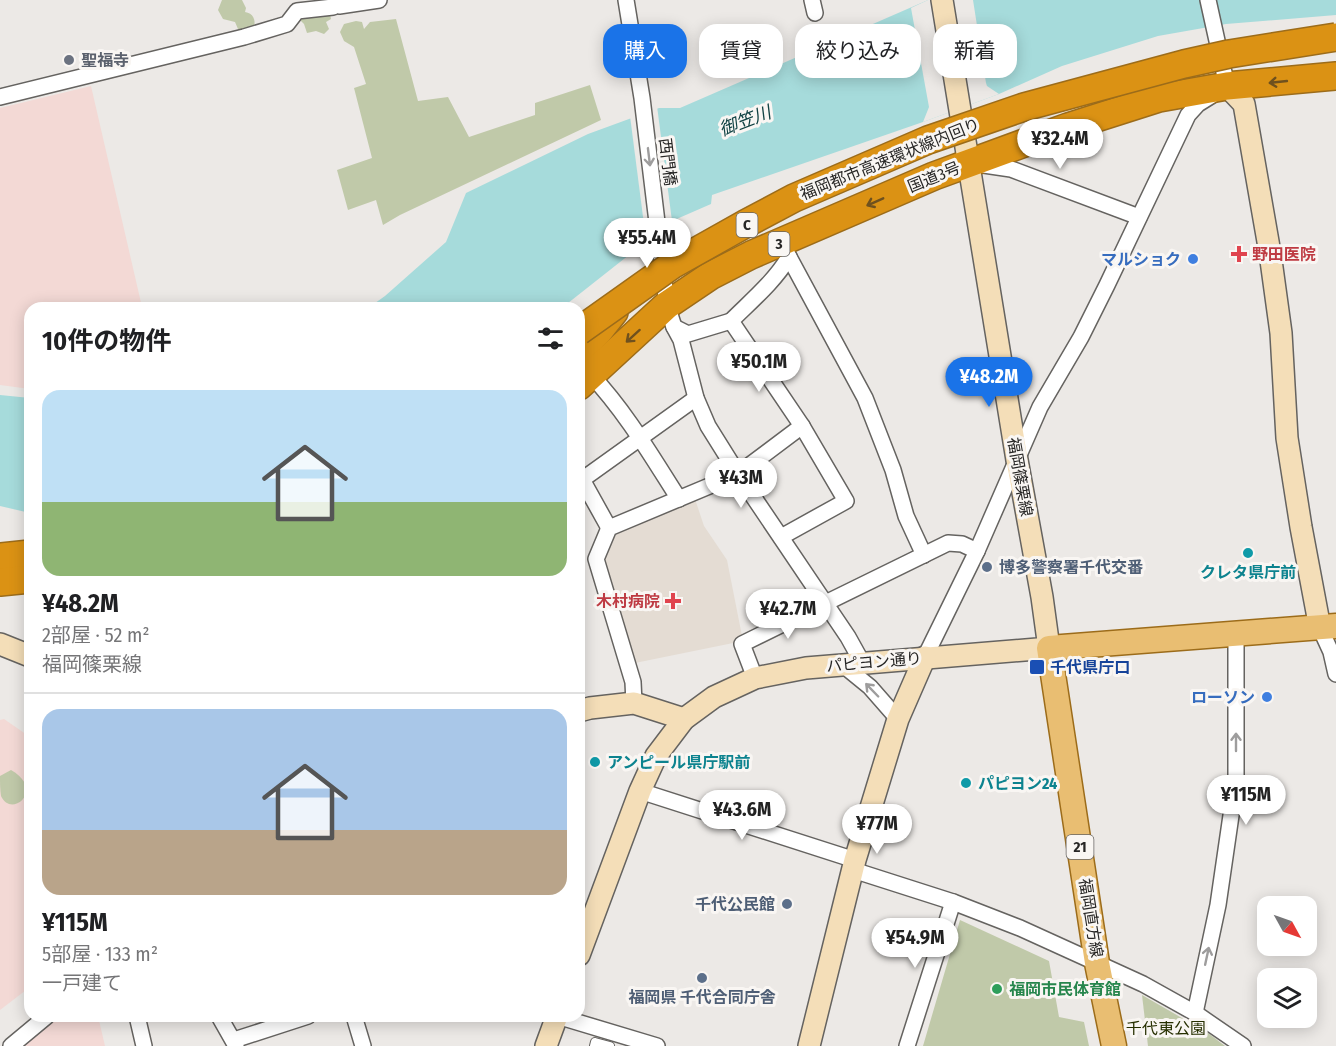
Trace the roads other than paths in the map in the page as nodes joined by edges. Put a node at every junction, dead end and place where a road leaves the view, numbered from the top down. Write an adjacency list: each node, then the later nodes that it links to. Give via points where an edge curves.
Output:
1 (380, 0): 10 (street, via 297,11 287,24 244,37)
2 (626, 0): 15 (street, 西門橋, one-way to 15)
3 (1209, 0): 7 (street)
4 (942, 3): 11 (street, 福岡篠栗線)
5 (1336, 38): 18 (highway, C, bridge, via 1140,77 930,142 746,225 673,268); 19 (highway, 福岡都市高速環状線内回り / C, bridge, via 1184,64 1024,107 928,140 794,198 745,224 672,265)
6 (1336, 44): 7 (highway, 国道3号 / 3)
7 (1220, 57): 9 (street); 11 (highway, 国道3号 / 3, via 1073,91)
8 (1336, 76): 9 (highway, 国道3号 / 3, one-way to 9)
9 (1227, 86): 12 (highway, 国道3号 / 3, via 1149,102); 13 (street, via 1188,115); 44 (street, via 1244,104 1281,333 1287,438 1301,527)
10 (0, 97)
11 (965, 133): 12 (street, 福岡篠栗線); 15 (highway, 国道3号 / 3, via 826,182 736,223)
12 (970, 163): 13 (street, via 1011,169); 14 (highway, 国道3号 / 3, one-way to 14, via 934,176); 26 (street, 福岡篠栗線)
13 (1139, 217): 26 (street, via 1086,326 1040,407)
14 (785, 250): 16 (highway, 国道3号 / 3, via 710,276); 17 (street, via 765,288); 36 (street, via 865,398 906,516)
15 (663, 264): 16 (street, 西門橋); 20 (highway, 国道3号 / 3)
16 (671, 316): 17 (street, via 688,334); 21 (highway, 国道3号 / 3, one-way to 21); 23 (street, 西門橋)
17 (731, 321): 24 (street)
18 (585, 330)
19 (585, 330)
20 (585, 330)
21 (585, 380)
22 (585, 381): 25 (street, via 602,387)
23 (696, 398): 25 (street); 28 (street, 西門橋, via 708,426)
24 (802, 426): 28 (street); 32 (street, via 846,501)
25 (639, 438): 27 (street); 30 (street)
26 (1017, 460): 35 (street); 47 (street, 福岡篠栗線)
27 (585, 474)
28 (738, 474): 30 (street); 32 (street, 西門橋)
29 (585, 484): 31 (street)
30 (679, 500): 31 (street)
31 (609, 528): 53 (street, via 596,559 633,682)
32 (781, 537): 43 (street, 西門橋)
33 (24, 549): 34 (highway)
34 (0, 551)
35 (977, 551): 36 (street, via 948,543); 49 (street)
36 (924, 555): 43 (street)
37 (24, 556): 38 (highway)
38 (0, 558)
39 (24, 579): 40 (highway)
40 (0, 581)
41 (24, 589): 42 (highway)
42 (0, 590)
43 (824, 603): 50 (street, 西門橋, via 848,637); 52 (street, via 742,644)
44 (1328, 627): 45 (main road, パピヨン通り); 51 (street)
45 (1236, 633): 47 (main road, パピヨン通り); 62 (street, one-way to 45, via 1218,905 1236,781)
46 (0, 644): 48 (street)
47 (1049, 648): 49 (street, パピヨン通り); 61 (main road, 福岡直方線 / 21)
48 (24, 654)
49 (925, 657): 50 (street, パピヨン通り); 56 (street)
50 (853, 664): 52 (street, パピヨン通り); 56 (street, one-way to 50)
51 (1336, 674)
52 (754, 678): 55 (street, パピヨン通り, via 714,697)
53 (634, 703): 54 (street); 55 (street)
54 (585, 709)
55 (684, 719): 57 (street, パピヨン通り, via 656,756)
56 (898, 719): 58 (street)
57 (640, 791): 58 (street); 60 (street, パピヨン通り)
58 (854, 865): 59 (street); 78 (street)
59 (953, 902): 61 (street); 79 (street)
60 (585, 939)
61 (1097, 963): 62 (street); 80 (main road, 福岡直方線 / 21)
62 (1195, 1013): 81 (street)
63 (40, 1022): 71 (street)
64 (138, 1022): 72 (street)
65 (223, 1022): 70 (street)
66 (293, 1022): 70 (street)
67 (356, 1022): 73 (street)
68 (555, 1022): 74 (street)
69 (577, 1022): 77 (street)
70 (235, 1043)
71 (11, 1046)
72 (144, 1046)
73 (363, 1046)
74 (546, 1046)
75 (594, 1046): 76 (lane, via 595,1042)
76 (610, 1046)
77 (657, 1046)
78 (809, 1046)
79 (907, 1046)
80 (1114, 1046)
81 (1244, 1046)

